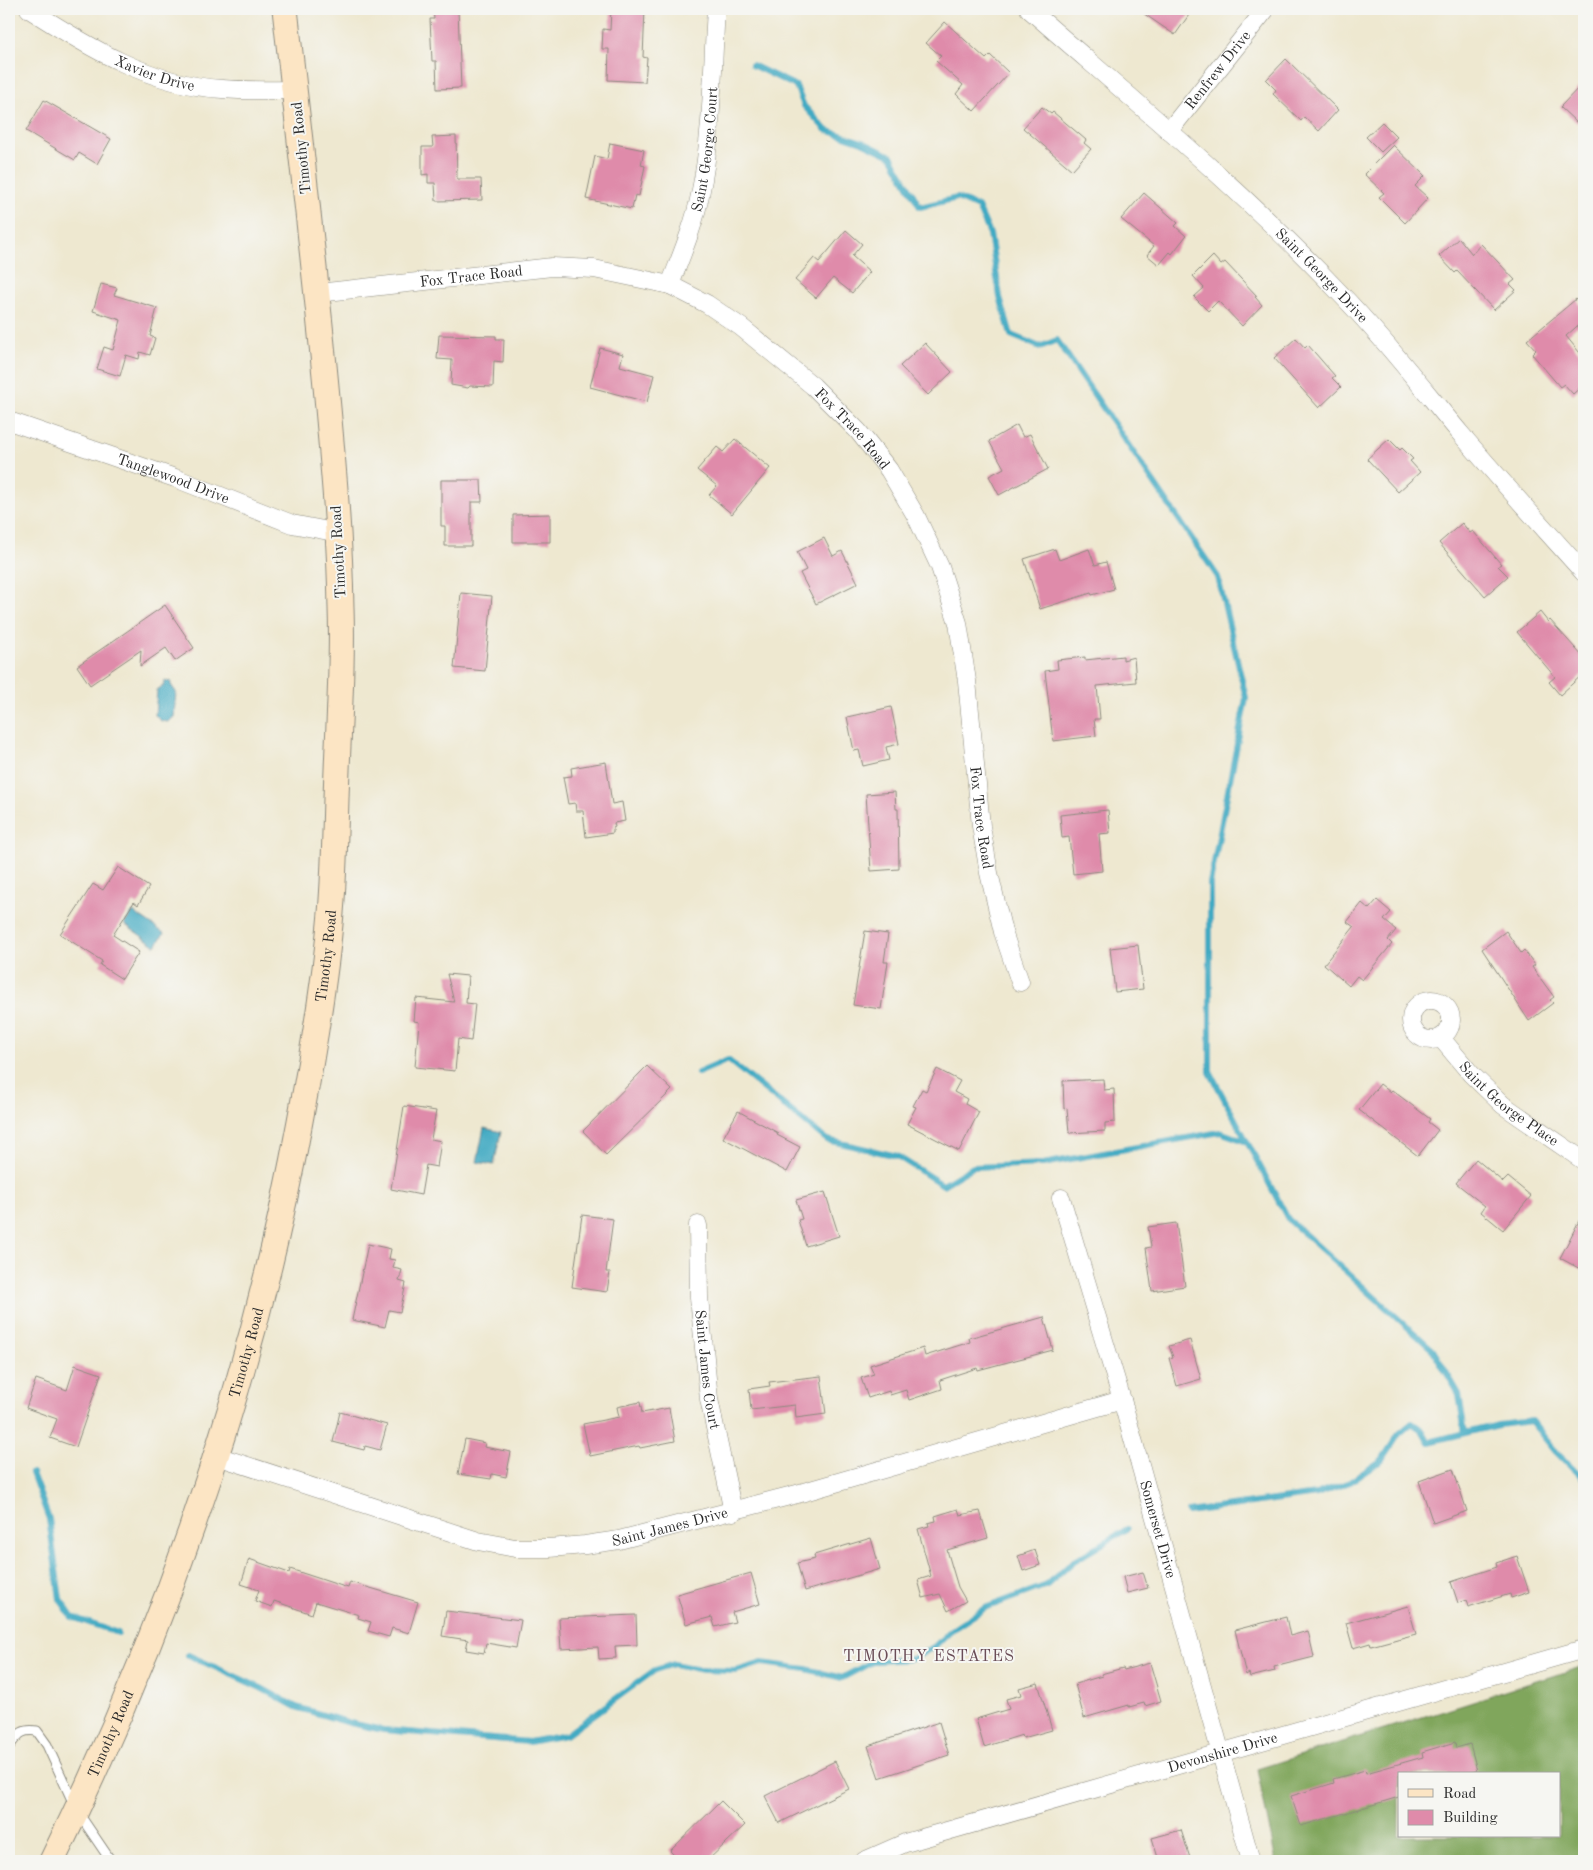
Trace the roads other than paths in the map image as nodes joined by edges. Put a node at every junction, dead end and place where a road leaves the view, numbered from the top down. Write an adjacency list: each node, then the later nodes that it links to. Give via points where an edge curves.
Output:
1 (29, 9): 6 (street, Xavier Drive, via 72,37 140,71 179,83 221,89)
2 (285, 9): 6 (main road, Timothy Road)
3 (716, 9): 8 (street, Saint George Court, via 708,148 700,196)
4 (1029, 9): 7 (street, Saint George Drive)
5 (1266, 9): 7 (street, Renfrew Drive)
6 (294, 90): 9 (main road, Timothy Road)
7 (1168, 130): 12 (street, Saint George Drive, via 1336,289)
8 (670, 285): 9 (street, Fox Trace Road, via 594,268 552,267); 13 (street, Fox Trace Road, via 741,327 813,386 858,431 889,470 916,516 940,567 958,623 968,681 989,873 1003,932)
9 (318, 293): 11 (main road, Timothy Road)
10 (9, 421): 11 (street, Tanglewood Drive, via 176,478 292,524)
11 (339, 533): 19 (main road, Timothy Road, via 340,690 331,910 324,971 288,1188 258,1319)
12 (1584, 573)
13 (1020, 982)
14 (1441, 1038): 15 (street, Saint George Place, via 1503,1105)
15 (1584, 1161)
16 (1061, 1198): 18 (street, Somerset Drive)
17 (698, 1225): 20 (street, Saint James Court, via 699,1297 709,1399)
18 (1122, 1400): 20 (street, Saint James Drive); 23 (street, Somerset Drive)
19 (217, 1456): 20 (street, Saint James Drive, via 448,1533 515,1548 610,1541); 24 (main road, Timothy Road, via 130,1691)
20 (733, 1512)
21 (1584, 1649): 23 (street, Devonshire Drive)
22 (9, 1746): 24 (lane, via 20,1732 37,1731 47,1745)
23 (1220, 1752): 27 (street, Devonshire Drive, via 905,1843); 28 (street, Somerset Drive)
24 (76, 1811): 25 (main road, Timothy Road); 26 (lane)
25 (52, 1861)
26 (111, 1861)
27 (864, 1861)
28 (1251, 1861)

